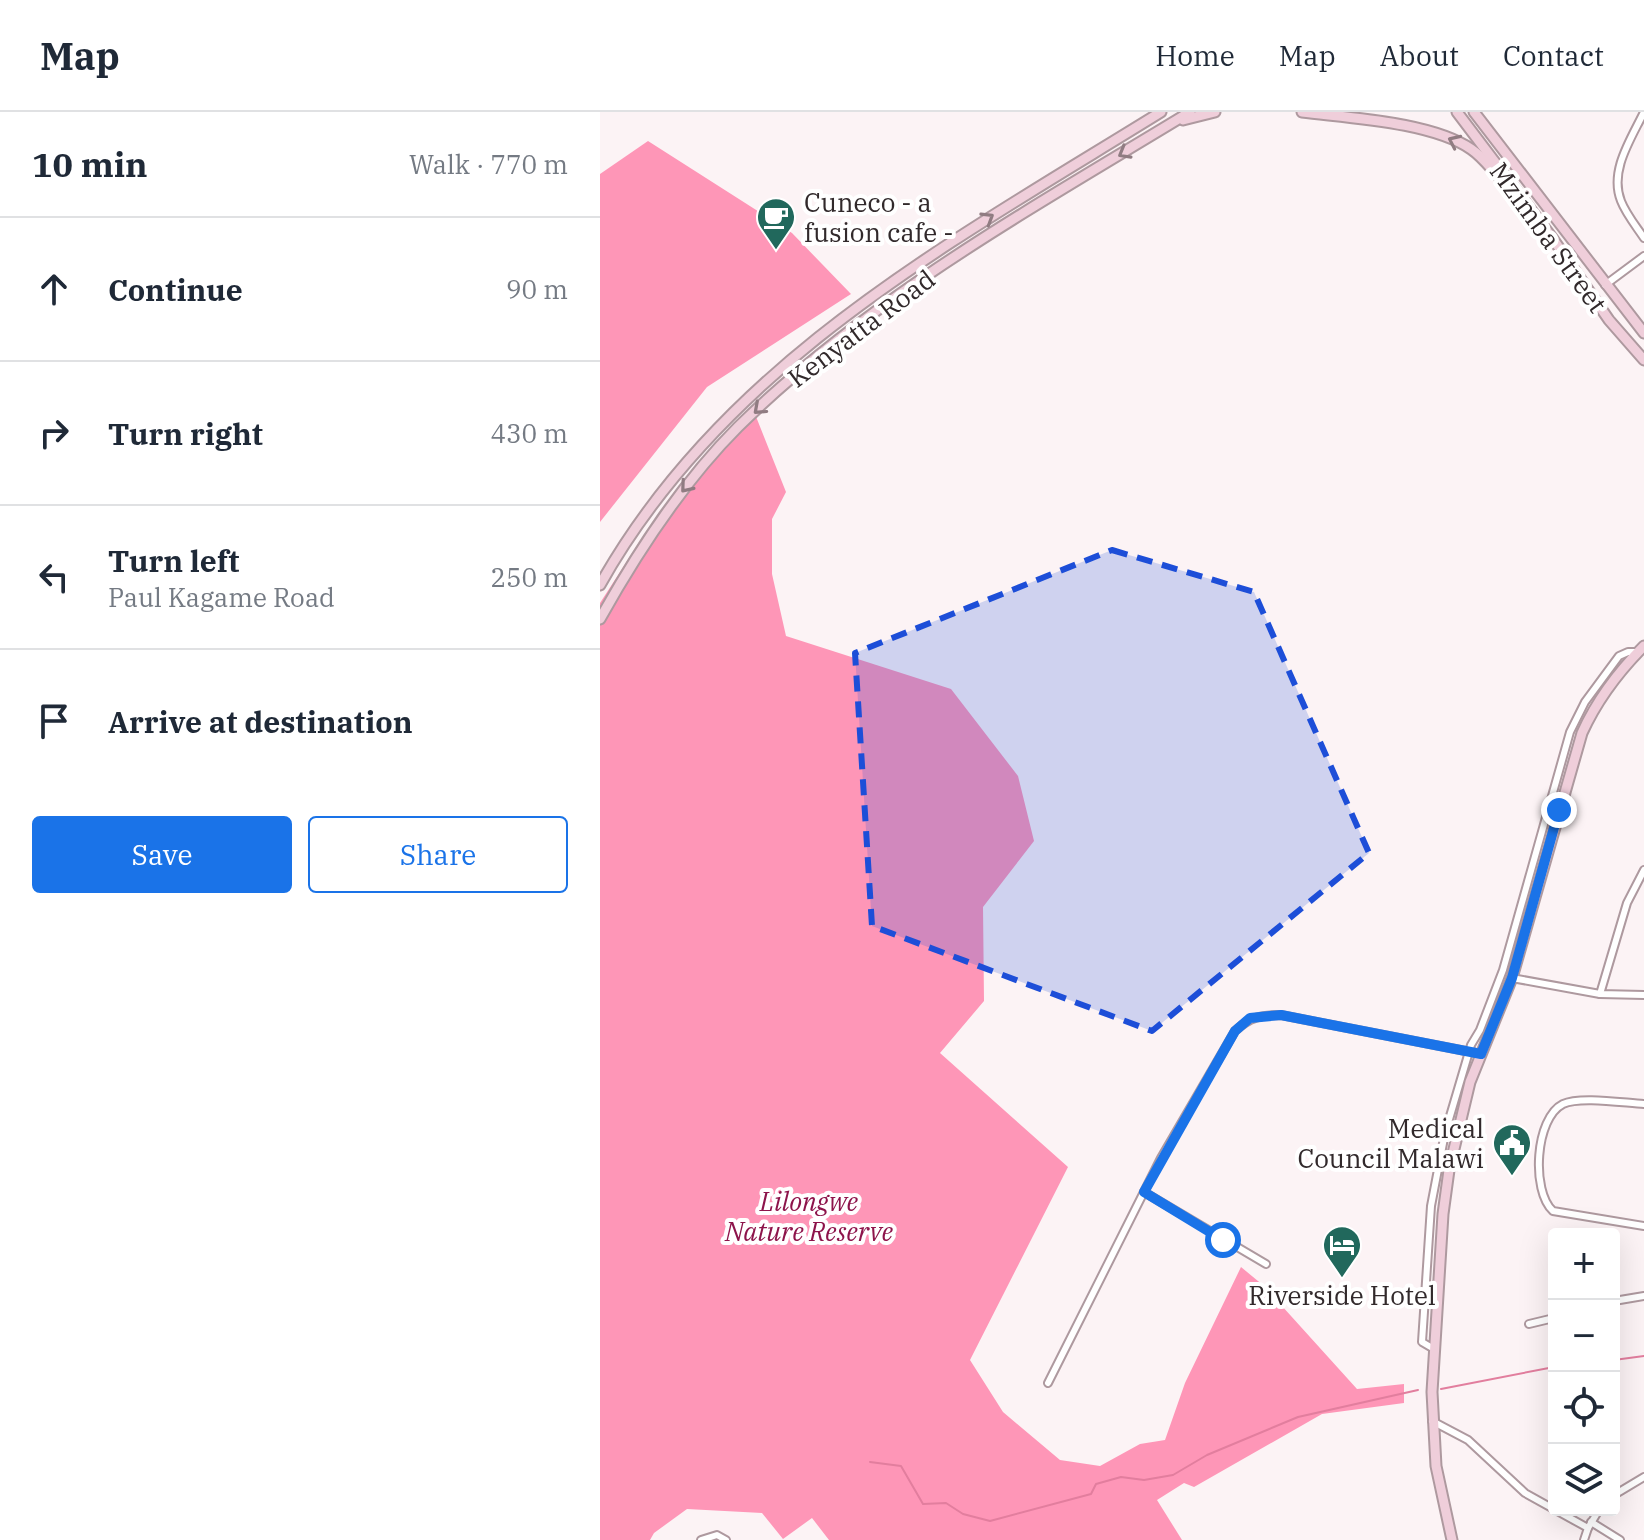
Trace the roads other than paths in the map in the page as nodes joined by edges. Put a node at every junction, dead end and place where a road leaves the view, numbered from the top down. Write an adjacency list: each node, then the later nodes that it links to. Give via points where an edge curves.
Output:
1 (1161, 112): 15 (main road, Kenyatta Road, one-way to 1, via 654,503 725,419 767,380 934,251)
2 (1190, 112): 8 (main road, Kenyatta Road)
3 (1215, 112): 8 (main road)
4 (1302, 112): 9 (main road, one-way to 4, via 1473,150 1446,136)
5 (1457, 112): 9 (main road, Mzimba Street)
6 (1474, 112): 12 (main road, Mzimba Street)
7 (1644, 112): 10 (street, via 1620,163 1618,190)
8 (1174, 122): 16 (main road, Kenyatta Road, one-way to 16, via 934,271 781,389 737,428 674,502)
9 (1532, 211): 14 (main road, Mzimba Street)
10 (1644, 238)
11 (1644, 256): 12 (street)
12 (1605, 285): 13 (main road, Mzimba Street)
13 (1644, 333)
14 (1644, 360)
15 (600, 585)
16 (600, 619)
17 (1641, 649): 19 (main road, via 1597,703 1582,733); 22 (street, via 1619,656 1570,732 1503,970)
18 (1644, 870): 20 (street, via 1627,903)
19 (1512, 978): 20 (street); 23 (main road)
20 (1600, 994): 21 (street)
21 (1644, 995)
22 (1469, 1051): 23 (street); 25 (street, via 1281,1015 1250,1018 1235,1031); 32 (street, via 1431,1206 1422,1342)
23 (1481, 1054): 32 (main road, via 1449,1170)
24 (1644, 1104): 26 (street, via 1561,1105 1544,1126 1539,1170 1543,1198 1553,1211)
25 (1144, 1192): 27 (street); 33 (street)
26 (1644, 1226)
27 (1266, 1264)
28 (1644, 1296): 29 (street)
29 (1620, 1300)
30 (1548, 1319): 31 (street)
31 (1529, 1324)
32 (1434, 1349): 34 (main road)
33 (1048, 1383)
34 (1432, 1421): 38 (street, via 1468,1440 1525,1493); 41 (main road)
35 (1644, 1477): 36 (street)
36 (1620, 1491)
37 (1595, 1516): 38 (street)
38 (1589, 1525): 42 (street); 43 (street)
39 (701, 1540): 40 (street, via 717,1535)
40 (726, 1540)
41 (1452, 1540)
42 (1584, 1540)
43 (1620, 1540)

